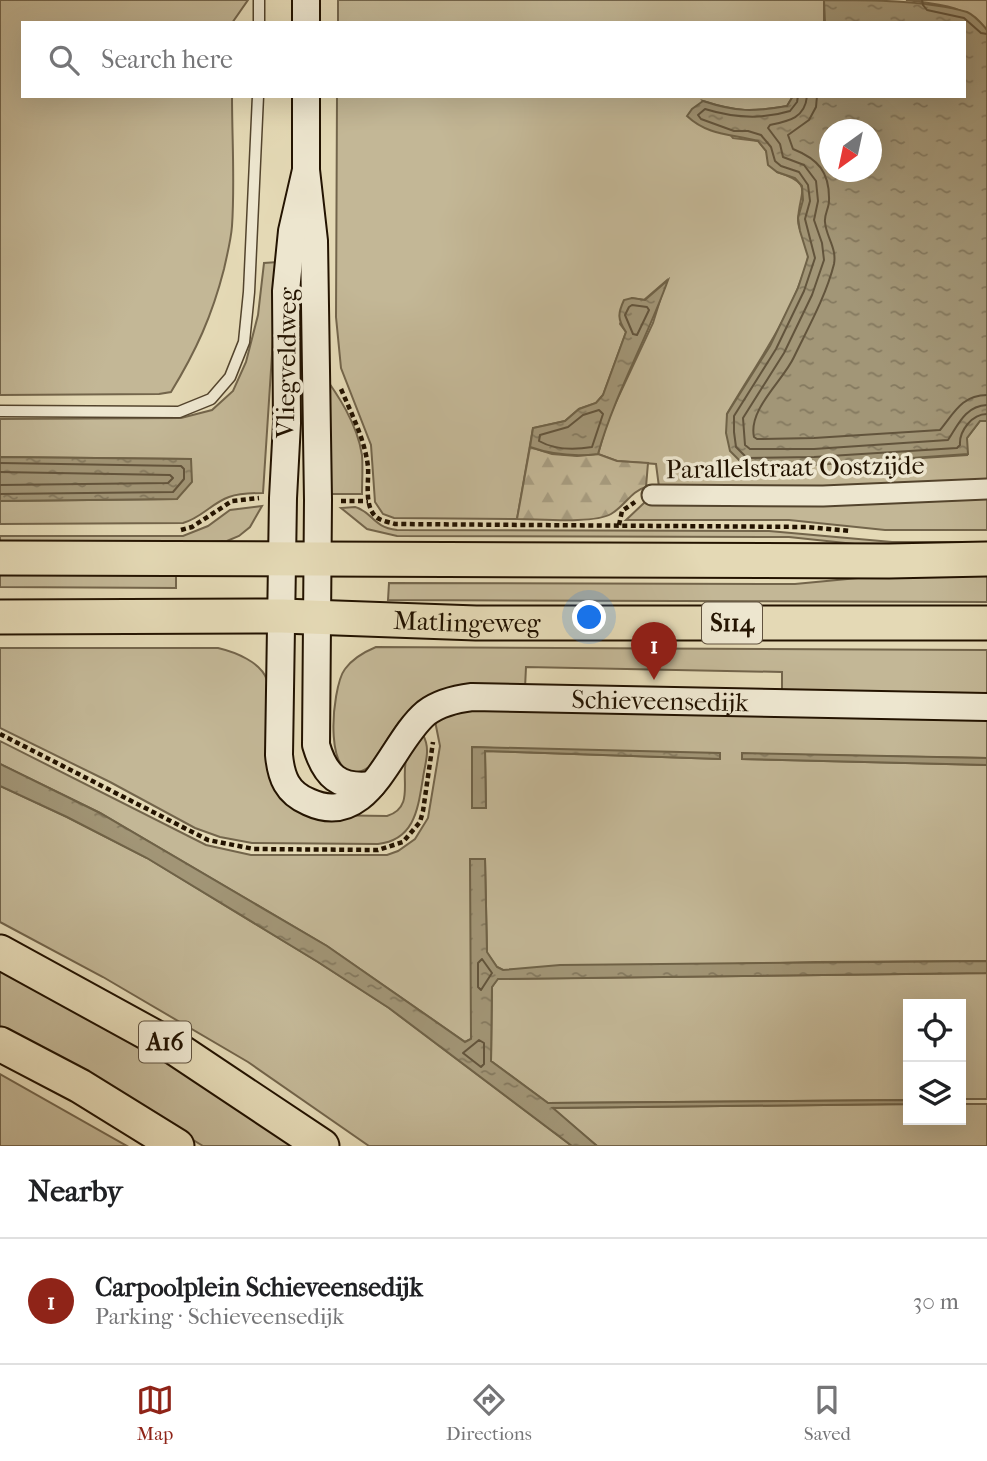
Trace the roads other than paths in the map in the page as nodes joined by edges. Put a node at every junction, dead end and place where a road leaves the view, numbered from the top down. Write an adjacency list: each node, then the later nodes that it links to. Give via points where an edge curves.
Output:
1 (259, 0): 3 (lane)
2 (306, 0): 4 (street)
3 (259, 21)
4 (306, 21)
5 (258, 98): 8 (lane, via 244,342 230,377 211,399 179,412)
6 (306, 98): 7 (street, Vliegveldweg)
7 (306, 170): 12 (street, Vliegveldweg, via 292,231 286,291); 13 (street, Vliegveldweg, via 314,242)
8 (0, 411)
9 (987, 489): 10 (street, Parallelstraat Oostzijde, via 835,496)
10 (652, 495)
11 (0, 558): 12 (highway)
12 (283, 558): 13 (highway); 15 (street, Vliegveldweg)
13 (317, 558): 14 (highway); 17 (street, Vliegveldweg)
14 (987, 559)
15 (282, 616): 16 (highway, Matlingeweg); 17 (highway, Matlingeweg / S114); 20 (street, Schieveensedijk, via 279,755 284,781 304,800 335,807 359,799)
16 (0, 617)
17 (317, 617): 18 (highway, Matlingeweg / S114, via 476,622); 20 (street, via 316,746 321,764 342,782)
18 (987, 623)
19 (987, 707): 20 (street, Schieveensedijk, via 472,697 425,714)
20 (372, 785)
21 (0, 952): 24 (highway, A16, via 175,1048)
22 (0, 1044): 23 (highway, via 80,1086)
23 (177, 1146)
24 (321, 1146)

